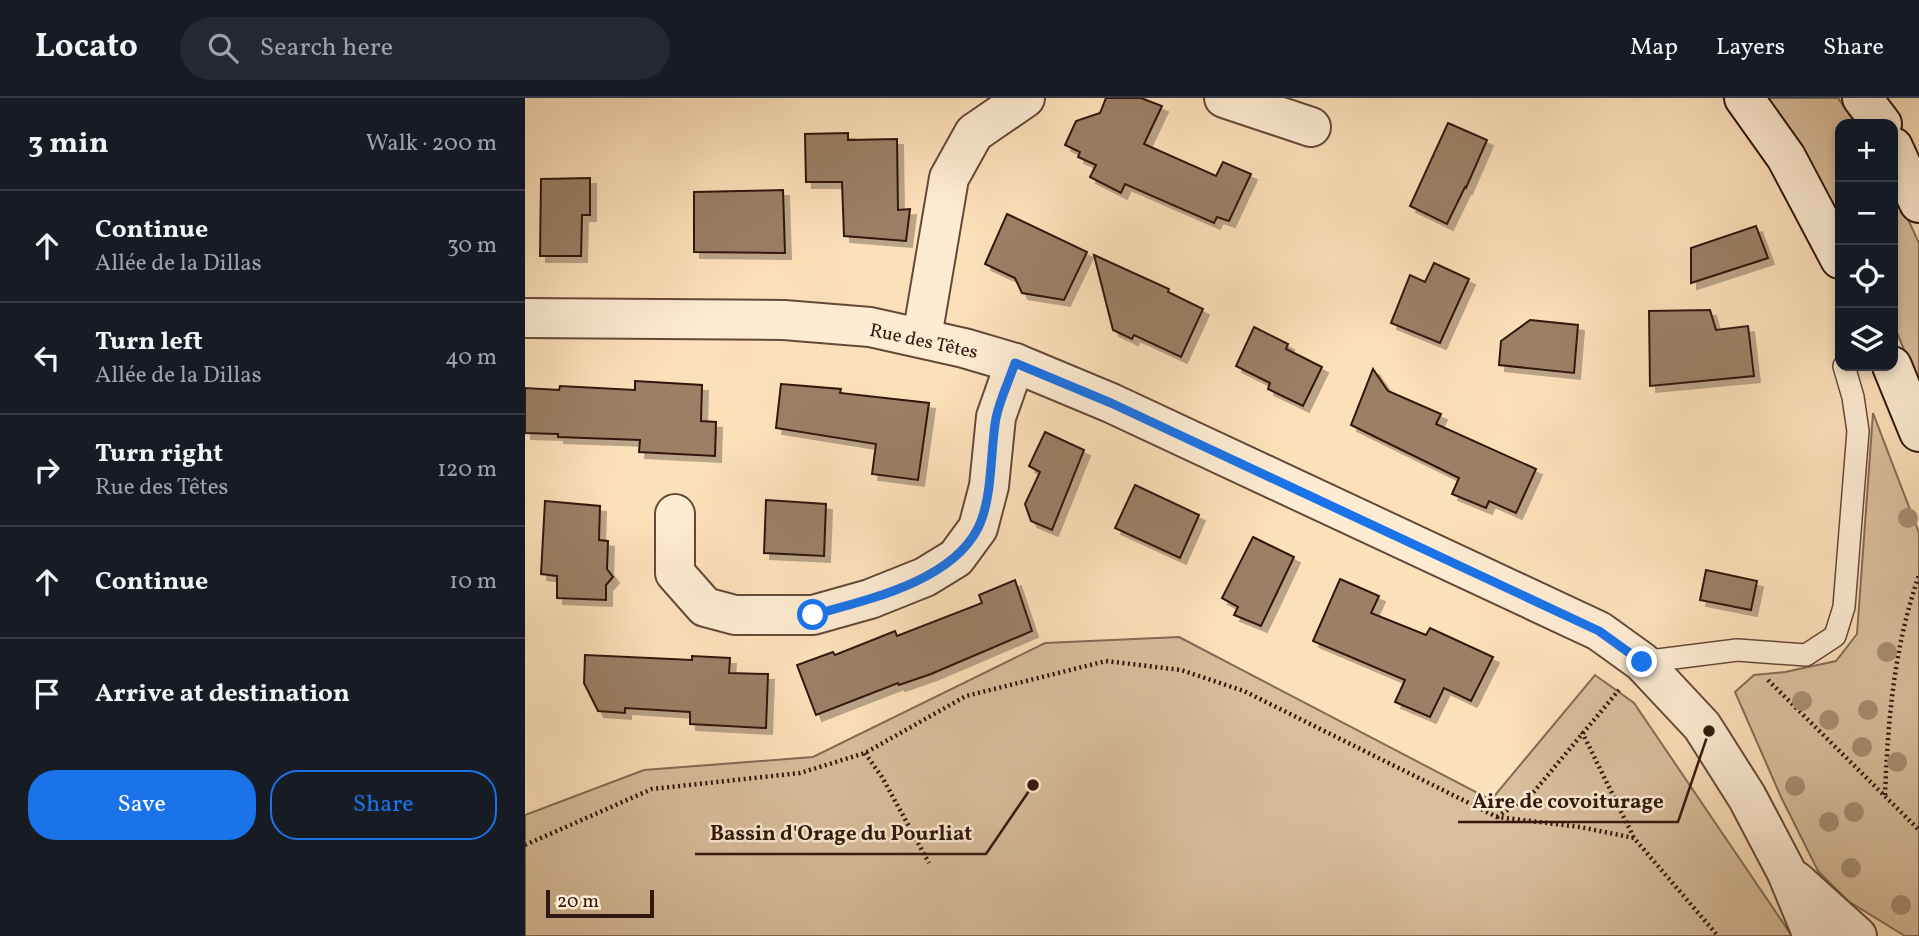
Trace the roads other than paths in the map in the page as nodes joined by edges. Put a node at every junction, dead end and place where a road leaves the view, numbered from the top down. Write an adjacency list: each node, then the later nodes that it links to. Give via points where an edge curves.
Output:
1 (1025, 98): 11 (street, via 974,133 949,178)
2 (1224, 98): 6 (street)
3 (1744, 98): 9 (street, via 1786,157)
4 (1862, 98): 5 (street)
5 (1878, 119)
6 (1311, 127)
7 (1898, 158): 8 (street)
8 (1919, 203)
9 (1835, 249)
10 (525, 318): 11 (street, Rue des Têtes, via 784,320 870,327)
11 (922, 338): 12 (street, Rue des Têtes)
12 (1015, 363): 16 (street, via 996,417 989,486 978,528 956,558 925,577 813,615 735,615 705,607 675,573); 17 (street, Rue des Têtes, via 1111,403 1599,631)
13 (1845, 371): 17 (lane, via 1858,431 1844,607 1835,636 1806,655 1737,650)
14 (1894, 371): 15 (street)
15 (1919, 432)
16 (675, 514)
17 (1642, 662): 18 (street, Rue des Têtes, via 1702,726)
18 (1787, 873): 19 (street, Rue des Têtes); 20 (street)
19 (1814, 936)
20 (1857, 936)

